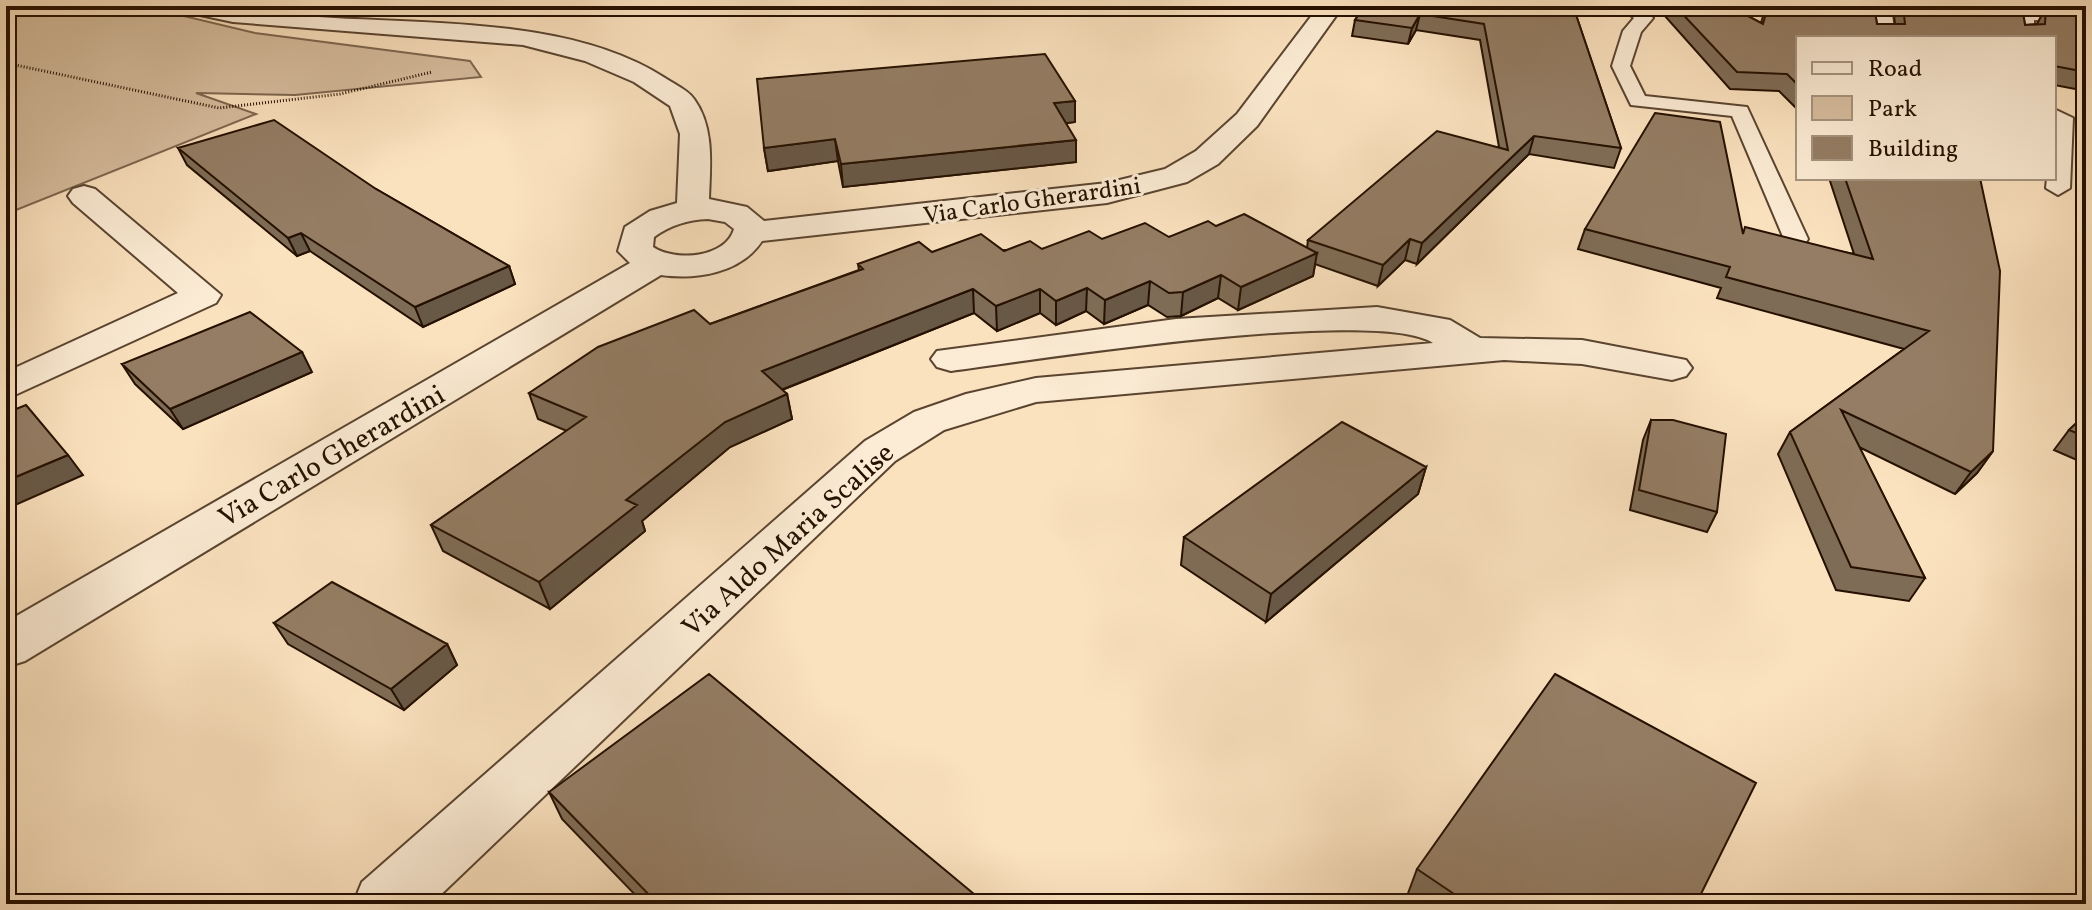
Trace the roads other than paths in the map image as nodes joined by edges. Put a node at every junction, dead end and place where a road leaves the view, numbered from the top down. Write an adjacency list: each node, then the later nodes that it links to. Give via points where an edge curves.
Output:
1 (189, 6): 11 (street, via 233,15 523,38 606,61 643,76 682,102 695,134)
2 (1331, 6): 12 (street, Via Carlo Gherardini, via 1254,112 1209,156 1184,171 1107,193)
3 (1629, 6): 13 (lane, via 1644,18 1632,31 1621,66 1638,101 1740,111)
4 (1879, 6): 6 (street)
5 (2086, 19): 7 (lane, via 2025,14)
6 (1883, 36)
7 (2025, 36)
8 (2056, 116): 9 (lane, via 2063,118)
9 (2058, 188)
10 (84, 196): 18 (street, via 203,295)
11 (693, 210): 12 (street, via 735,214); 14 (street, via 660,218 637,234 635,251)
12 (751, 232): 14 (street, via 741,247 717,260)
13 (1796, 239)
14 (656, 263): 19 (street, Via Carlo Gherardini)
15 (1471, 350): 16 (street, via 1437,328 1377,318 1176,330); 17 (street, Via Aldo Maria Scalise, via 1560,350); 20 (street, Via Aldo Maria Scalise, via 1036,390 929,421 880,451)
16 (951, 359)
17 (1672, 368)
18 (6, 387)
19 (6, 647)
20 (385, 904)

